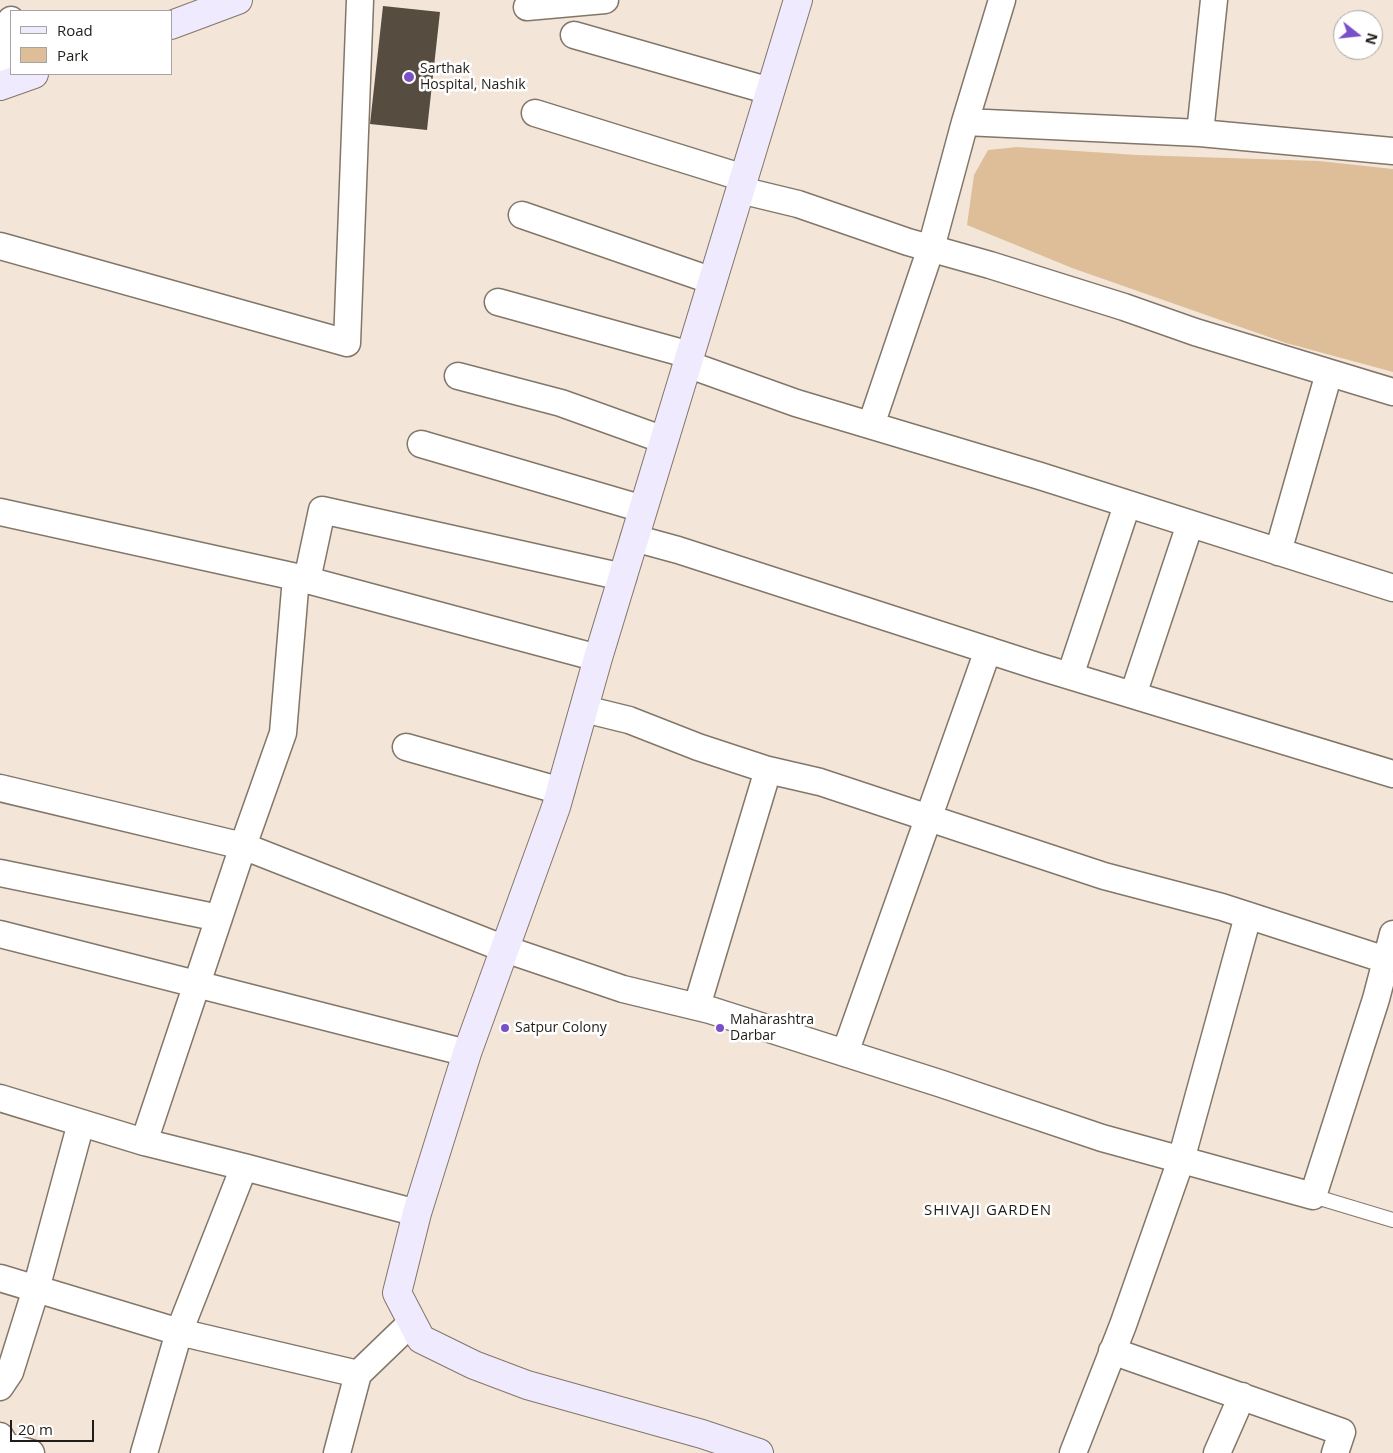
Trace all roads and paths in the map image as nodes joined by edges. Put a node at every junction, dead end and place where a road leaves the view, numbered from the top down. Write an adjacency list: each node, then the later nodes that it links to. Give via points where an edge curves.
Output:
1 (238, 0): 8 (street)
2 (360, 0): 21 (street, via 347,343)
3 (605, 0): 7 (street)
4 (798, 0): 14 (street)
5 (1002, 0): 16 (street)
6 (1214, 0): 17 (street)
7 (527, 7)
8 (172, 24)
9 (10, 25): 11 (street)
10 (574, 35): 14 (street)
11 (0, 75)
12 (31, 75): 13 (street)
13 (0, 86)
14 (770, 91): 19 (street)
15 (536, 113): 19 (street)
16 (965, 122): 17 (street); 22 (street)
17 (1200, 133): 18 (street)
18 (1393, 151)
19 (742, 184): 22 (street); 23 (street)
20 (522, 215): 23 (street)
21 (0, 246)
22 (931, 248): 26 (street); 29 (street)
23 (713, 281): 25 (street)
24 (498, 302): 25 (street)
25 (688, 360): 29 (street, via 796,403); 30 (street)
26 (1329, 373): 28 (street); 37 (street)
27 (458, 376): 30 (street, via 561,403)
28 (1393, 392)
29 (871, 425): 32 (street)
30 (664, 440): 33 (street)
31 (421, 444): 33 (street)
32 (1127, 505): 35 (street); 42 (street)
33 (643, 509): 36 (street)
34 (0, 512): 51 (street, via 296,577 283,733)
35 (1190, 524): 37 (street); 43 (street)
36 (634, 538): 38 (street); 40 (street)
37 (1278, 552): 39 (street)
38 (622, 577): 41 (street); 41 (street, via 322,510 308,580)
39 (1393, 588)
40 (988, 650): 42 (street); 50 (street)
41 (598, 658): 44 (street)
42 (1070, 676): 43 (street)
43 (1133, 695): 47 (street)
44 (584, 709): 46 (street, via 629,720); 49 (street)
45 (406, 747): 49 (street)
46 (768, 770): 50 (street, via 820,782); 60 (street)
47 (1393, 774)
48 (0, 788): 51 (street)
49 (560, 791): 57 (street)
50 (928, 818): 53 (street, via 1104,876); 62 (street)
51 (244, 846): 54 (street); 57 (street)
52 (0, 873): 54 (street)
53 (1248, 916): 58 (street); 66 (street)
54 (219, 918): 59 (street)
55 (0, 934): 59 (street)
56 (1393, 934): 58 (street)
57 (505, 949): 60 (street, via 622,989); 61 (street)
58 (1386, 960): 68 (street)
59 (197, 983): 61 (street); 65 (street)
60 (697, 1006): 62 (street)
61 (467, 1053): 69 (street)
62 (845, 1053): 66 (street, via 1102,1138)
63 (0, 1098): 64 (street)
64 (81, 1123): 65 (street); 72 (street)
65 (144, 1142): 67 (street)
66 (1181, 1160): 68 (street); 75 (street)
67 (244, 1167): 69 (street); 74 (street)
68 (1313, 1196): 70 (lane)
69 (417, 1213): 73 (street, via 397,1293)
70 (1393, 1220)
71 (0, 1278): 72 (street)
72 (36, 1289): 74 (street); 77 (street, via 10,1372)
73 (412, 1322): 76 (street); 83 (street, via 421,1339 491,1372)
74 (179, 1332): 76 (street); 81 (street)
75 (1112, 1351): 78 (street); 84 (street)
76 (358, 1374): 82 (street)
77 (0, 1387)
78 (1242, 1396): 85 (street); 86 (street, via 1342,1432)
79 (3, 1445): 80 (street)
80 (31, 1453)
81 (144, 1453)
82 (337, 1453)
83 (759, 1453)
84 (1073, 1453)
85 (1218, 1453)
86 (1335, 1453)

